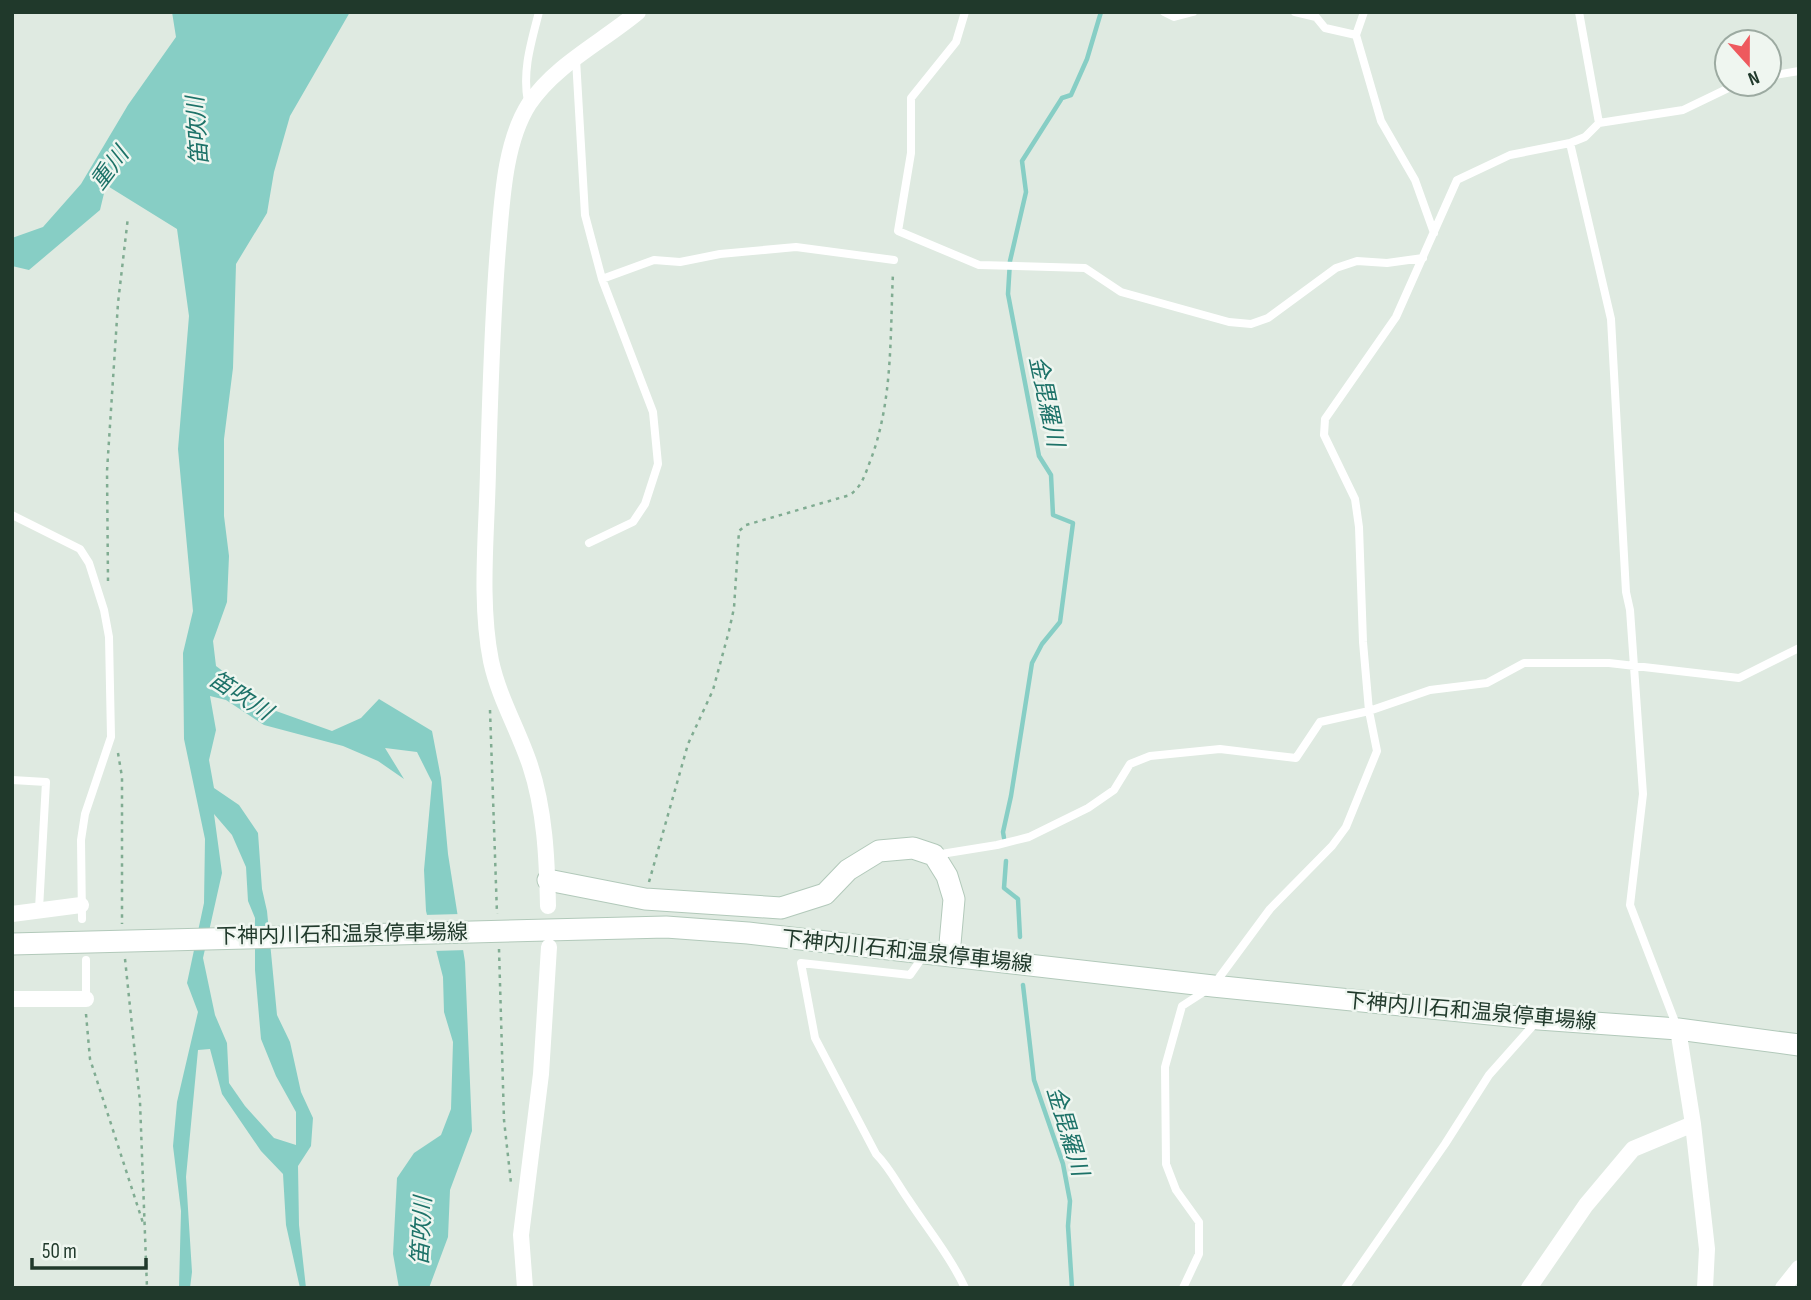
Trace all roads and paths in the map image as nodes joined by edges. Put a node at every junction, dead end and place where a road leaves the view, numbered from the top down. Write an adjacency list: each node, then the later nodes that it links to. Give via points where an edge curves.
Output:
1 (539, 12): 12 (lane, via 524,83)
2 (638, 12): 10 (street)
3 (965, 12): 17 (lane, via 956,42 911,98 911,153 898,231 979,265 1085,268 1121,292 1228,322 1251,324 1268,318 1336,268 1357,261)
4 (1164, 12): 5 (lane, via 1174,17)
5 (1193, 12)
6 (1296, 12): 9 (lane, via 1315,17 1325,28)
7 (1364, 12): 9 (lane)
8 (1579, 12): 13 (lane)
9 (1356, 35): 16 (lane, via 1381,121 1415,180)
10 (576, 59): 12 (street); 19 (lane, via 585,215)
11 (1713, 96): 13 (lane, via 1683,110)
12 (528, 105): 30 (street, via 516,132 502,207 491,374 486,600 497,684 537,788)
13 (1599, 123): 14 (lane, via 1585,138)
14 (1570, 143): 16 (lane, via 1510,155 1457,180); 24 (lane, via 1611,319)
15 (128, 217): 22 (path, via 107,471)
16 (1434, 233): 17 (lane)
17 (1423, 258): 26 (lane, via 1396,317 1325,419 1324,435 1355,499)
18 (894, 260): 19 (lane, via 796,247 680,262 654,260); 31 (path, via 887,398 881,431 861,486 850,495 746,525 739,531 729,631 713,690 688,744)
19 (602, 279): 21 (lane, via 653,412 658,464 645,504 633,522)
20 (12, 515): 27 (lane, via 80,549 89,563 109,637)
21 (589, 543)
22 (108, 581)
23 (1799, 648): 24 (lane, via 1739,677)
24 (1632, 665): 26 (lane, via 1524,663 1487,683 1430,690); 47 (lane, via 1643,794 1630,905)
25 (490, 706): 36 (path)
26 (1369, 711): 29 (lane, via 1320,722 1296,758 1220,749 1150,756 1130,764 1114,790 1088,808 1029,837); 43 (lane, via 1377,751 1346,827 1269,909)
27 (111, 737): 34 (lane, via 85,814 80,853); 37 (path, via 122,777)
28 (12, 780): 33 (lane, via 46,782)
29 (934, 855): 31 (main road, via 913,848 879,851 848,870 825,894 781,908); 41 (main road, via 954,899)
30 (548, 880): 31 (main road); 32 (street)
31 (645, 899)
32 (548, 906)
33 (39, 909): 34 (street); 35 (street)
34 (82, 912)
35 (12, 914)
36 (495, 930): 37 (main road, 下神内川石和温泉停車場線); 40 (main road, 下神内川石和温泉停車場線, via 666,927); 50 (path, via 504,1120)
37 (126, 940): 38 (main road, 下神内川石和温泉停車場線); 51 (path, via 140,1102)
38 (12, 944)
39 (549, 947): 54 (street, via 541,1074 521,1235)
40 (925, 952): 41 (main road, 下神内川石和温泉停車場線); 55 (lane, via 910,975 801,963 815,1038 876,1154)
41 (949, 955): 43 (main road, 下神内川石和温泉停車場線)
42 (86, 960): 45 (lane)
43 (1213, 986): 46 (main road, 下神内川石和温泉停車場線); 56 (lane, via 1182,1006 1165,1067 1166,1164 1176,1190 1199,1223 1199,1254)
44 (12, 999): 45 (street)
45 (86, 999): 51 (path, via 90,1059)
46 (1539, 1019): 47 (main road, 下神内川石和温泉停車場線); 57 (lane, via 1489,1075)
47 (1678, 1029): 48 (main road, 下神内川石和温泉停車場線); 49 (street)
48 (1799, 1045)
49 (1693, 1124): 58 (street, via 1633,1149 1586,1205); 59 (street, via 1707,1249)
50 (512, 1188)
51 (144, 1226): 53 (path)
52 (1799, 1268): 60 (street)
53 (147, 1288)
54 (525, 1288)
55 (965, 1288)
56 (1184, 1288)
57 (1345, 1288)
58 (1529, 1288)
59 (1705, 1288)
60 (1783, 1288)

